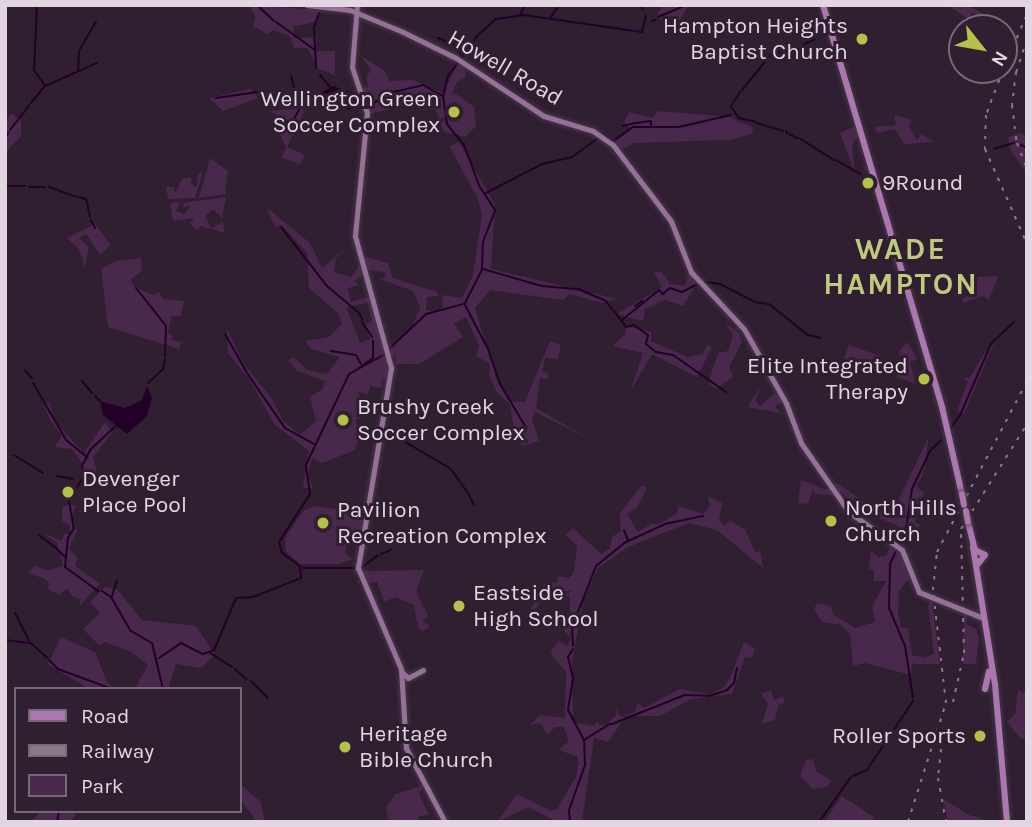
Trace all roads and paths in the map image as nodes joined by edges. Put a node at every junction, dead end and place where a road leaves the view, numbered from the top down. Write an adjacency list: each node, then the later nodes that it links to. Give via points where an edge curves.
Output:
1 (307, 5): 3 (main road, Howell Road)
2 (823, 5): 4 (main road, bridge, via 942,407 974,552 985,555 977,569)
3 (357, 9): 4 (main road, Howell Road, via 460,60 544,116 598,134 625,157 674,226 691,272 744,329 786,403 801,443 848,510 861,525 897,545 907,558 919,592); 5 (main road, via 352,66 367,117 355,231 390,377 379,426 374,488 357,563 363,587)
4 (984, 618): 8 (main road)
5 (400, 668): 6 (main road, via 407,678); 7 (main road, via 407,748)
6 (423, 670)
7 (445, 822)
8 (1009, 822)

